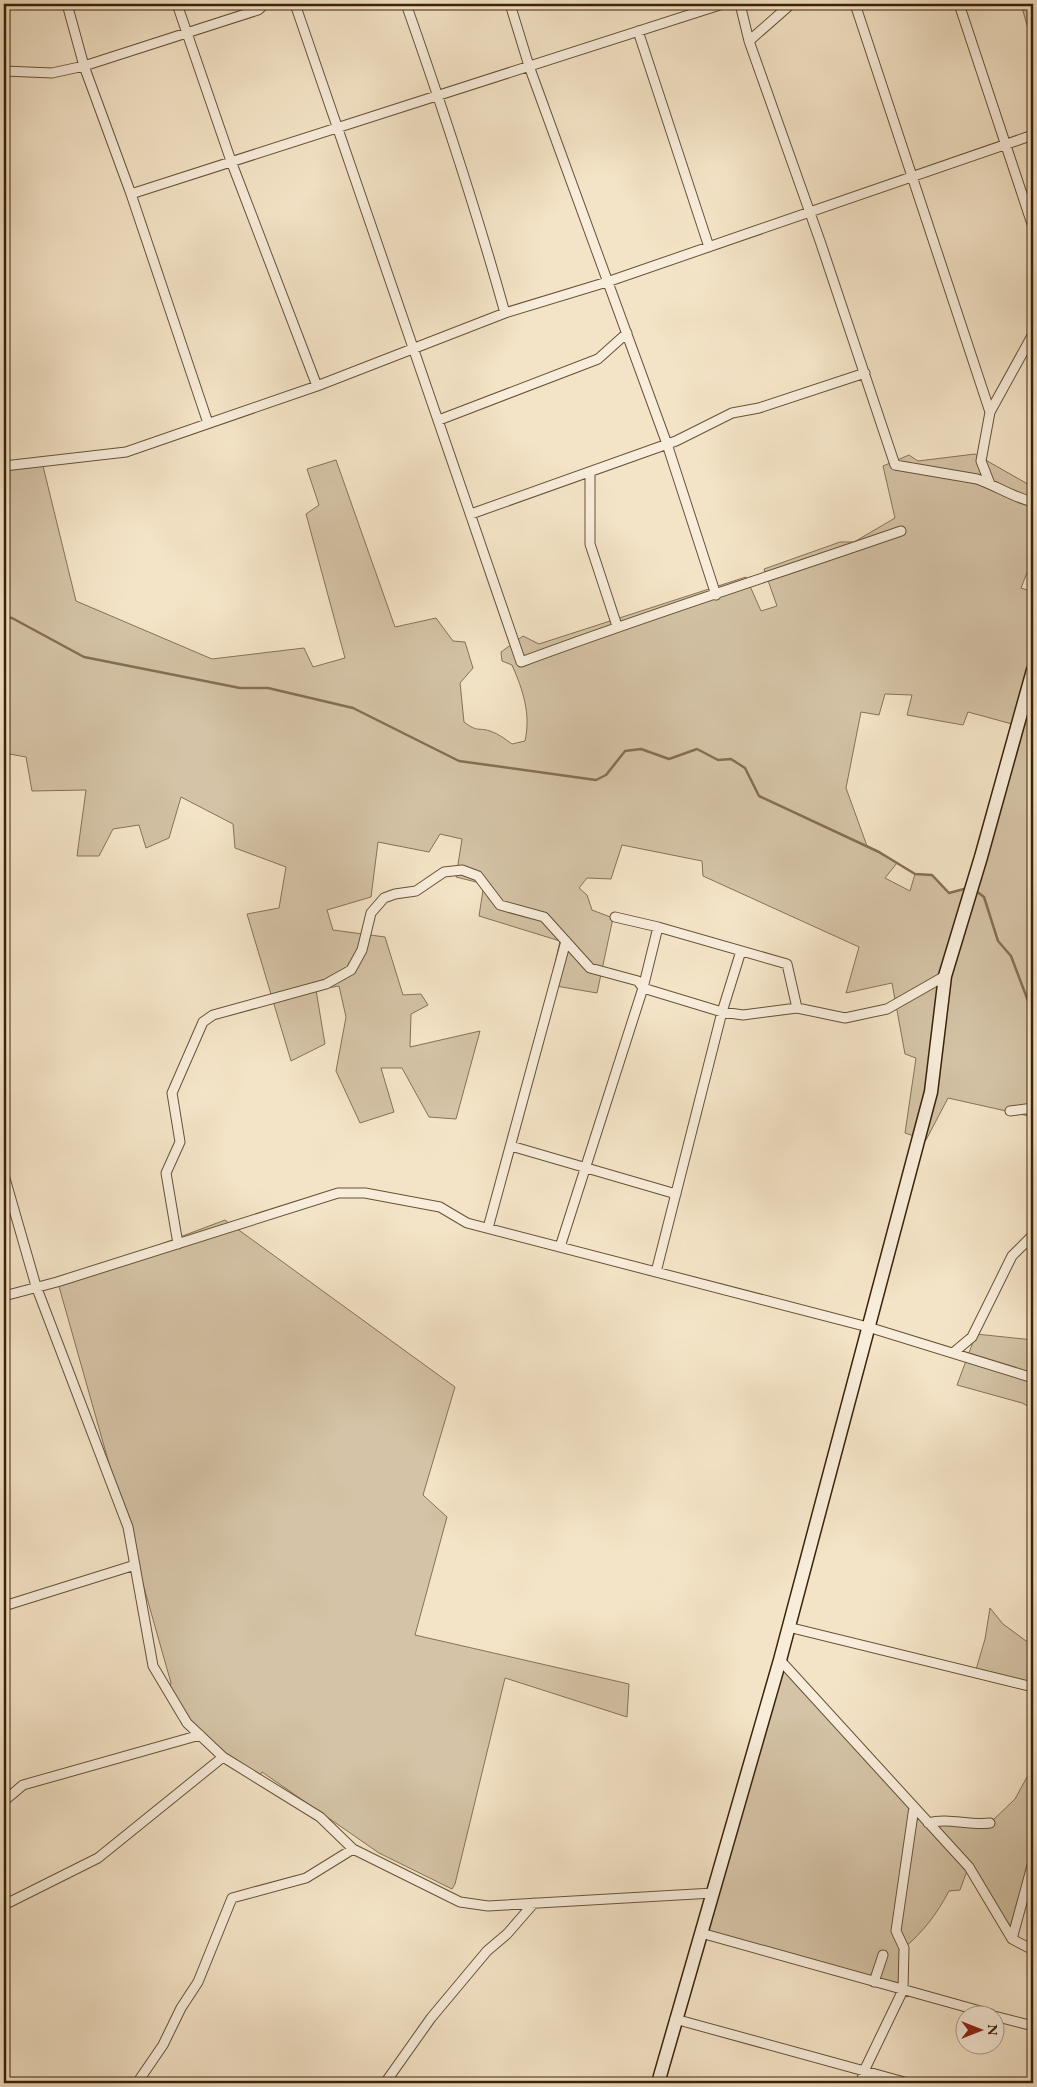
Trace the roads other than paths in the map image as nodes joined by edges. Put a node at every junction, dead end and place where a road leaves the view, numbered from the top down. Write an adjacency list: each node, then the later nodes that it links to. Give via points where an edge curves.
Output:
1 (67, 4): 15 (street)
2 (177, 4): 13 (street)
3 (265, 4): 13 (street, via 258,10)
4 (295, 4): 19 (street)
5 (406, 4): 18 (street)
6 (510, 4): 16 (street)
7 (723, 4): 12 (street)
8 (740, 4): 14 (street)
9 (791, 4): 14 (street)
10 (855, 4): 23 (street)
11 (959, 4): 21 (street)
12 (638, 31): 16 (street); 27 (street)
13 (186, 32): 15 (street); 22 (street)
14 (749, 40): 25 (street)
15 (84, 66): 17 (street, via 52,73); 24 (street)
16 (529, 66): 18 (street); 28 (street)
17 (4, 71)
18 (438, 95): 19 (street); 29 (street)
19 (339, 127): 22 (street); 32 (street)
20 (1033, 136): 21 (street)
21 (1006, 144): 23 (street); 26 (street)
22 (231, 161): 24 (street); 34 (street)
23 (912, 177): 25 (street); 35 (street)
24 (131, 194): 37 (street)
25 (810, 213): 27 (street); 33 (street)
26 (1033, 228)
27 (709, 247): 28 (street)
28 (607, 282): 29 (street); 30 (street)
29 (505, 313): 32 (street)
30 (627, 333): 36 (street, via 598,359); 38 (street)
31 (1033, 334): 35 (street)
32 (414, 349): 34 (street); 36 (street)
33 (865, 373): 38 (street, via 759,408 732,413); 41 (street, via 895,465)
34 (317, 386): 37 (street)
35 (990, 412): 41 (street, via 981,461)
36 (439, 420): 43 (street)
37 (208, 424): 39 (street, via 126,452)
38 (668, 444): 40 (street); 45 (street)
39 (4, 466)
40 (590, 472): 43 (street); 46 (street, via 590,544)
41 (990, 484): 42 (street, via 1012,497)
42 (1033, 502)
43 (471, 514): 46 (street, via 522,662)
44 (901, 531): 45 (street)
45 (716, 595): 46 (street)
46 (617, 626)
47 (1033, 670): 52 (main road)
48 (615, 917): 49 (street)
49 (658, 927): 51 (street); 53 (street)
50 (566, 941): 53 (street, via 590,968 638,981); 58 (street); 64 (street, via 544,917 500,905 478,876 462,870 444,872 416,891 384,898 371,912 362,950 350,970 326,984 213,1015 203,1022 172,1092 180,1142 166,1174)
51 (741, 951): 54 (street, via 787,964); 55 (street)
52 (945, 976): 54 (street, via 887,1009 845,1018); 69 (main road, via 931,1092)
53 (643, 988): 55 (street); 59 (street)
54 (797, 1008): 55 (street, via 743,1016)
55 (722, 1012): 61 (street)
56 (1033, 1108): 57 (street)
57 (1010, 1111)
58 (511, 1146): 59 (street); 62 (street)
59 (584, 1168): 61 (street); 65 (street)
60 (4, 1175): 67 (street)
61 (676, 1194): 66 (street)
62 (488, 1228): 64 (street, via 467,1223 440,1207 365,1193 338,1193); 65 (street)
63 (1033, 1235): 70 (street, via 1012,1256 972,1337)
64 (178, 1244): 67 (street)
65 (560, 1247): 66 (street)
66 (656, 1272): 69 (street)
67 (36, 1286): 68 (street); 72 (street, via 128,1527)
68 (4, 1296)
69 (868, 1327): 70 (street); 74 (main road)
70 (953, 1353): 71 (street)
71 (1033, 1378)
72 (135, 1565): 73 (street); 77 (street, via 153,1666 187,1723)
73 (4, 1606)
74 (788, 1627): 75 (main road); 76 (street)
75 (780, 1660): 80 (street); 85 (main road)
76 (1033, 1687)
77 (200, 1735): 78 (street); 79 (street, via 23,1785)
78 (223, 1757): 83 (street, via 320,1818); 87 (street, via 98,1858)
79 (4, 1801)
80 (914, 1807): 81 (street); 93 (street, via 896,1931 904,1948)
81 (928, 1823): 82 (street, via 938,1820 975,1825); 89 (street, via 968,1867)
82 (990, 1823)
83 (353, 1849): 86 (street, via 460,1902 488,1906); 100 (street, via 306,1878 232,1898 198,1982 163,2045)
84 (1033, 1862): 89 (street)
85 (713, 1892): 86 (street); 88 (main road)
86 (534, 1903): 101 (street, via 487,1951 431,2018)
87 (4, 1904)
88 (701, 1933): 92 (street); 95 (main road)
89 (1012, 1939): 90 (street)
90 (1033, 1950)
91 (883, 1955): 92 (street)
92 (874, 1982): 93 (street)
93 (903, 1990): 94 (street); 98 (street)
94 (954, 2004)
95 (676, 2019): 98 (street); 102 (main road)
96 (1004, 2019): 97 (street)
97 (1033, 2026)
98 (868, 2072): 103 (street); 104 (street); 105 (street)
99 (1033, 2074): 106 (street)
100 (137, 2083)
101 (385, 2083)
102 (658, 2083)
103 (860, 2083)
104 (871, 2083)
105 (908, 2083)
106 (1031, 2083)

